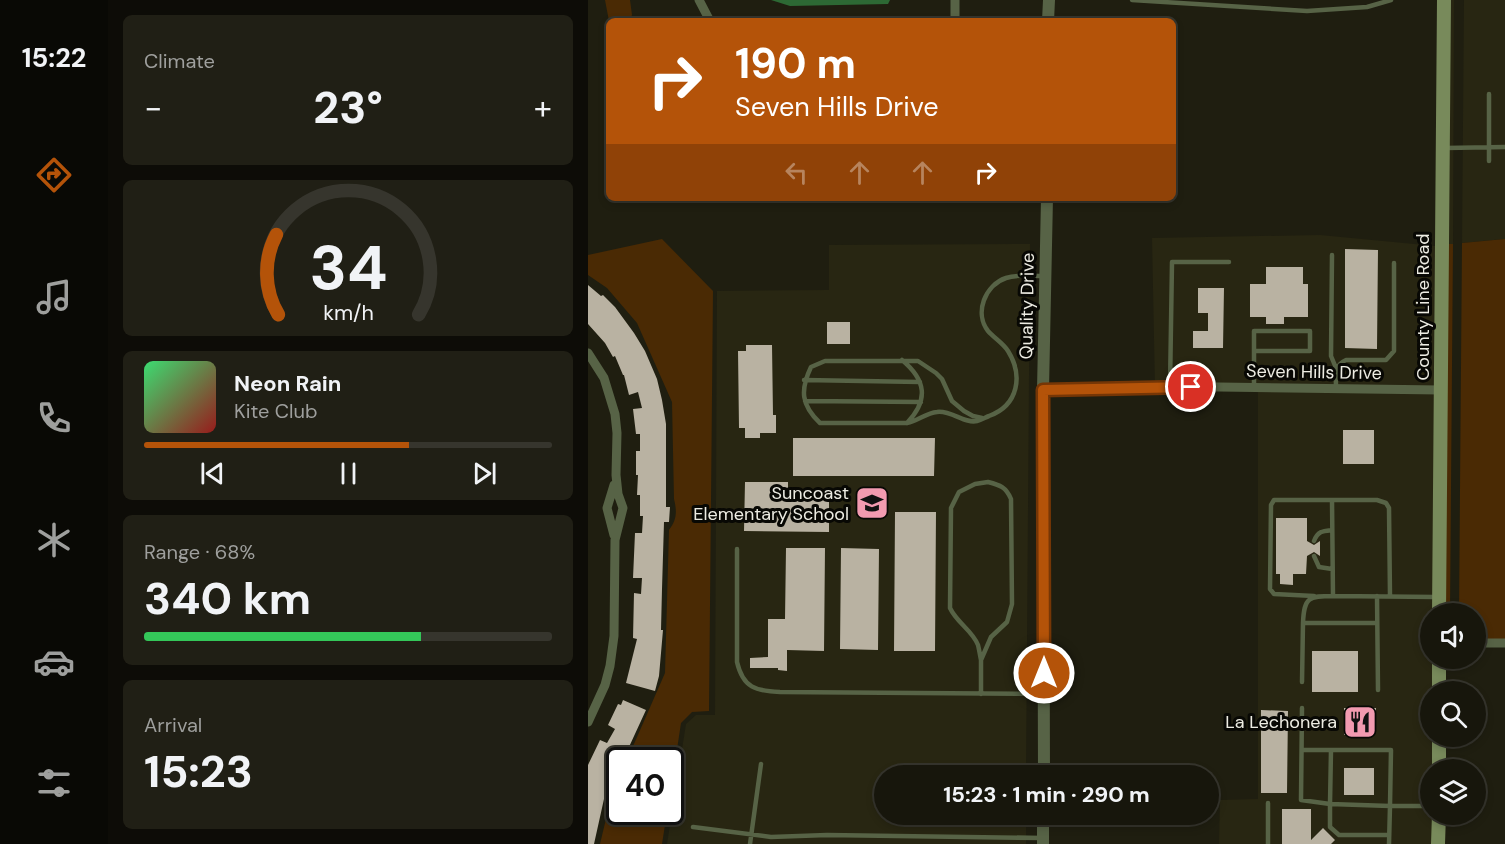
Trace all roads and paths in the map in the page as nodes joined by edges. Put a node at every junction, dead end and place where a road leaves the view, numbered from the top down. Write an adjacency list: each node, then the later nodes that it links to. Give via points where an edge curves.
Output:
1 (699, 0): 7 (street)
2 (955, 0): 8 (street)
3 (1049, 0): 9 (street)
4 (1132, 0): 5 (lane, via 1307,11 1367,7)
5 (1391, 0)
6 (1444, 0): 13 (main road, County Line Road)
7 (708, 18)
8 (955, 18)
9 (1048, 18)
10 (1489, 94): 11 (lane)
11 (1488, 147): 12 (lane); 13 (lane); 14 (lane)
12 (1505, 147)
13 (1443, 148): 30 (main road, County Line Road)
14 (1489, 161)
15 (1047, 201): 19 (street, Quality Drive)
16 (1332, 255): 23 (lane, via 1331,356)
17 (1229, 262): 26 (lane, via 1172,262)
18 (1394, 263): 23 (lane, via 1394,351 1386,360 1346,360)
19 (1046, 276): 29 (street, Quality Drive); 33 (lane, via 1004,278 989,291 982,304 988,330 1007,350 1018,375 1010,399)
20 (1254, 351): 20 (lane, via 1310,351 1310,331 1254,332); 27 (lane)
21 (588, 353): 35 (street, via 604,378 615,414)
22 (902, 360): 24 (lane, via 825,361 811,367); 25 (lane); 33 (lane, via 928,366 942,380 952,401)
23 (1336, 368): 28 (lane)
24 (804, 380): 25 (lane); 31 (lane)
25 (920, 382): 32 (lane)
26 (1170, 387): 27 (street, Seven Hills Drive); 29 (street, Seven Hills Drive)
27 (1254, 387): 28 (street, Seven Hills Drive)
28 (1336, 388): 30 (street, Seven Hills Drive)
29 (1043, 390): 57 (street, Quality Drive)
30 (1441, 390): 47 (main road, County Line Road)
31 (805, 401): 32 (lane); 34 (lane, via 810,414 820,423)
32 (921, 402): 34 (lane)
33 (982, 418): 34 (lane, via 969,421 936,412)
34 (907, 423)
35 (616, 475): 38 (street, via 623,508); 38 (street, via 607,508)
36 (1332, 500): 37 (lane); 43 (lane, via 1274,500 1271,505 1270,589 1274,594); 46 (lane, via 1386,503)
37 (1332, 530): 39 (lane, via 1317,534); 42 (lane)
38 (615, 540): 59 (street, via 613,648 605,685)
39 (1314, 541)
40 (737, 549): 56 (lane, via 737,662 740,674 753,688 764,692)
41 (1314, 556): 42 (lane, via 1319,567)
42 (1332, 569): 44 (lane)
43 (1314, 596): 44 (lane); 49 (lane, via 1303,610)
44 (1333, 596): 45 (lane)
45 (1377, 596): 46 (lane); 50 (lane)
46 (1390, 596): 47 (lane)
47 (1439, 597): 48 (main road, County Line Road)
48 (1439, 603)
49 (1303, 623): 50 (lane); 54 (lane)
50 (1377, 623): 55 (lane)
51 (1486, 643): 52 (street)
52 (1505, 643)
53 (981, 660): 53 (lane, via 991,637 1007,622 1012,604 1011,499 1001,485 988,482 958,492 951,508 950,608 977,644); 56 (lane)
54 (1302, 682)
55 (1378, 690)
56 (981, 694): 57 (lane)
57 (1044, 694): 63 (street, Quality Drive)
58 (1302, 708): 60 (lane)
59 (588, 722)
60 (1302, 750): 61 (lane); 65 (lane, via 1301,800)
61 (1331, 750): 65 (lane); 66 (lane, via 1391,750)
62 (761, 764): 72 (lane)
63 (1044, 765)
64 (1268, 803): 77 (lane)
65 (1330, 804): 66 (lane); 71 (lane, via 1330,827 1339,835)
66 (1389, 806): 67 (lane); 71 (lane)
67 (1420, 806)
68 (1043, 825): 74 (street)
69 (1439, 825): 79 (main road)
70 (693, 827): 72 (lane)
71 (1389, 835): 78 (lane)
72 (751, 836): 73 (lane); 75 (lane)
73 (937, 836): 74 (lane); 76 (lane)
74 (1043, 841)
75 (750, 844)
76 (937, 844)
77 (1268, 844)
78 (1389, 844)
79 (1438, 844)

